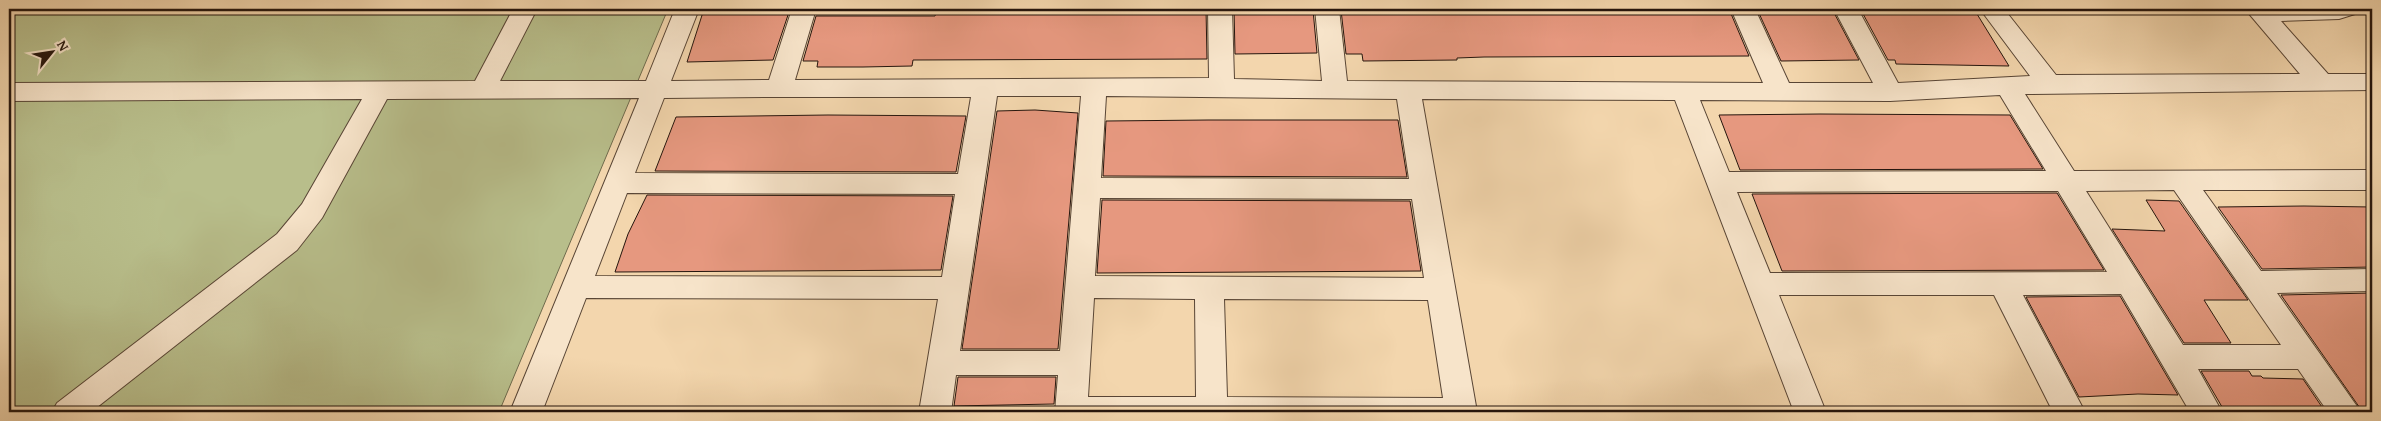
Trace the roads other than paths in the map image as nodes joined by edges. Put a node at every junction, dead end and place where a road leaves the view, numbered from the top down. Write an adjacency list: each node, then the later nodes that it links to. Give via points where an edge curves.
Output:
1 (525, 9): 22 (street)
2 (687, 9): 23 (street)
3 (804, 9): 18 (street)
4 (1220, 9): 14 (street)
5 (1327, 9): 19 (street)
6 (1743, 9): 26 (street)
7 (1846, 9): 27 (street)
8 (1992, 9): 13 (street)
9 (2347, 9): 10 (street)
10 (2259, 11): 12 (street)
11 (2372, 82): 12 (street)
12 (2322, 83): 13 (street)
13 (2049, 84): 15 (street)
14 (1222, 87): 16 (street); 19 (street)
15 (2008, 87): 27 (street); 30 (street)
16 (1094, 88): 17 (street); 34 (street)
17 (985, 89): 18 (street); 33 (street)
18 (779, 90): 23 (street)
19 (1335, 90): 20 (street)
20 (1408, 90): 24 (street); 35 (street)
21 (379, 91): 22 (street); 25 (street); 52 (street, via 312,211 287,242)
22 (483, 91): 23 (street)
23 (654, 91): 31 (street)
24 (1684, 91): 26 (street); 32 (street)
25 (9, 92)
26 (1780, 92): 27 (street)
27 (1890, 92)
28 (2181, 180): 29 (street); 30 (street); 37 (street)
29 (2372, 180)
30 (2065, 181): 32 (street); 38 (street)
31 (618, 182): 33 (street); 41 (street)
32 (1720, 182): 39 (street)
33 (970, 184): 43 (street)
34 (1086, 188): 35 (street); 42 (street)
35 (1425, 189): 45 (street)
36 (2372, 280): 37 (street)
37 (2252, 282): 47 (street)
38 (2129, 283): 40 (street); 46 (street)
39 (1760, 284): 40 (street); 56 (street)
40 (2003, 284): 57 (street)
41 (576, 287): 43 (street); 53 (street)
42 (1079, 287): 44 (street); 49 (street)
43 (954, 288): 48 (street)
44 (1209, 288): 45 (street); 50 (street)
45 (1441, 289): 55 (street)
46 (2175, 357): 47 (street); 58 (street)
47 (2306, 357): 59 (street)
48 (942, 363): 49 (street); 54 (street)
49 (1074, 363): 51 (street)
50 (1212, 410): 51 (street); 55 (street)
51 (1071, 411)
52 (68, 412)
53 (526, 412)
54 (935, 412)
55 (1461, 412)
56 (1810, 412)
57 (2069, 412)
58 (2206, 412)
59 (2346, 412)

